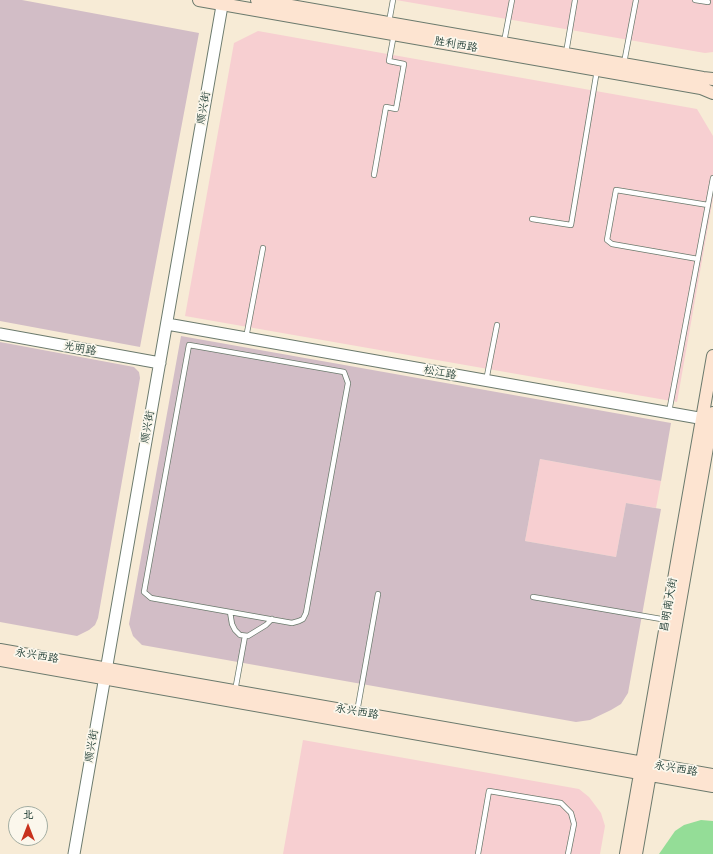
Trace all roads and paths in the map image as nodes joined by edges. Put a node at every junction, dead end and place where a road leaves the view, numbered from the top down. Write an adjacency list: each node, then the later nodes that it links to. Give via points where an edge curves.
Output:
1 (199, 0): 8 (main road, 胜利西路)
2 (257, 0): 10 (main road, 胜利西路)
3 (393, 0): 10 (lane)
4 (512, 0): 11 (lane)
5 (575, 0): 12 (lane)
6 (636, 0): 13 (lane)
7 (695, 0): 9 (lane)
8 (223, 2): 10 (main road, 胜利西路); 23 (street, 顺兴街)
9 (708, 2)
10 (392, 29): 11 (main road, 胜利西路); 14 (main road, 胜利西路); 17 (lane, via 389,61 404,64 396,109 386,107)
11 (504, 43): 12 (main road, 胜利西路)
12 (566, 54): 13 (main road, 胜利西路)
13 (624, 65): 15 (main road, 胜利西路)
14 (597, 70): 16 (main road, 胜利西路, via 701,88); 20 (lane, via 570,225)
15 (713, 79)
16 (713, 93)
17 (374, 175)
18 (713, 178): 19 (lane)
19 (708, 205): 22 (lane); 22 (lane, via 616,190 607,240 612,244)
20 (532, 219)
21 (263, 248): 26 (lane)
22 (698, 259): 30 (lane)
23 (167, 324): 26 (street, 松江路); 28 (street, 顺兴街)
24 (497, 326): 29 (lane)
25 (0, 334): 28 (street, 光明路)
26 (246, 338): 29 (street, 松江路)
27 (713, 356): 31 (main road, 昌明南大街)
28 (160, 363): 40 (street, 顺兴街)
29 (486, 381): 30 (street, 松江路)
30 (668, 412): 31 (street, 松江路)
31 (710, 418): 36 (main road, 昌明南大街); 43 (main road, 昌明南大街)
32 (378, 594): 42 (lane)
33 (533, 597): 36 (lane)
34 (230, 612): 35 (lane); 35 (lane, via 151,598 144,592 189,344 344,372 348,383 306,613 303,619 292,623); 37 (lane, via 234,630)
35 (272, 620): 37 (lane, via 258,631)
36 (666, 620): 43 (main road, 昌明南大街)
37 (245, 636): 41 (lane)
38 (0, 650): 40 (main road, 永兴西路)
39 (0, 660): 40 (main road, 永兴西路)
40 (105, 673): 41 (main road, 永兴西路); 43 (main road, 永兴西路); 46 (street, 顺兴街)
41 (235, 691): 42 (main road, 永兴西路)
42 (357, 712): 43 (main road, 永兴西路)
43 (646, 769): 44 (main road, 永兴西路); 45 (main road, 永兴西路); 49 (main road, 昌明南大街); 50 (main road, 昌明南大街)
44 (713, 775)
45 (713, 786)
46 (74, 854)
47 (478, 854): 48 (lane, via 489,791 561,803 571,813 574,824)
48 (568, 854)
49 (626, 854)
50 (636, 854)

